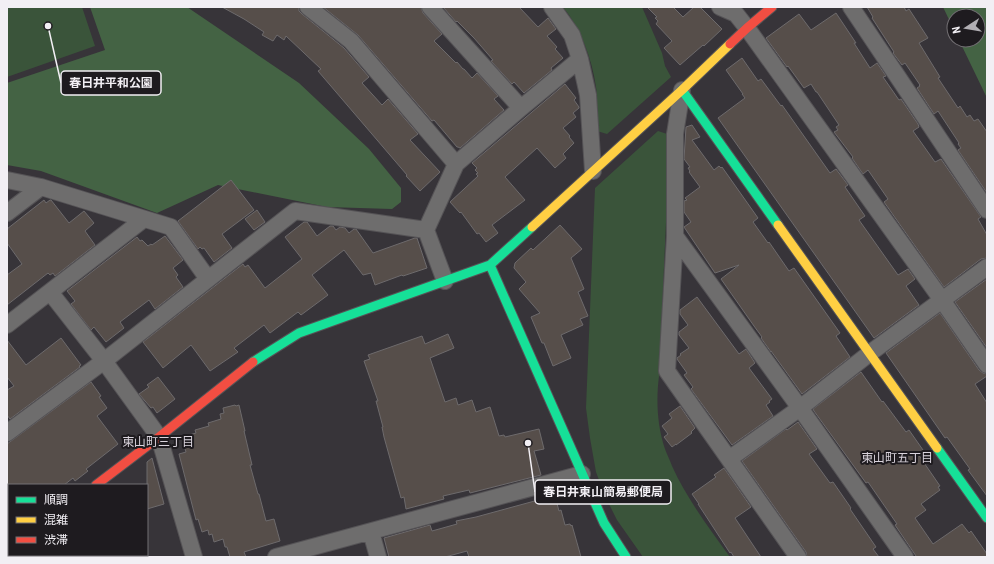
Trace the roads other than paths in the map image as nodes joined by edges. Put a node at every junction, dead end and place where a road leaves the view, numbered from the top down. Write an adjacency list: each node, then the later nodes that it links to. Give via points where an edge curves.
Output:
1 (308, 7): 11 (street, via 351,41)
2 (430, 7): 10 (street)
3 (552, 7): 8 (street, via 572,34)
4 (720, 7): 7 (street, via 736,14)
5 (772, 7): 7 (street)
6 (851, 7): 15 (street)
7 (747, 28): 9 (street); 25 (street)
8 (580, 59): 10 (street); 12 (street, via 588,95)
9 (682, 90): 12 (street); 19 (street, via 675,134); 27 (street)
10 (521, 108): 11 (street)
11 (456, 164): 18 (street)
12 (593, 170): 20 (street)
13 (7, 180): 14 (street)
14 (42, 186): 16 (street); 17 (street)
15 (987, 210)
16 (7, 213)
17 (144, 219): 22 (street, via 170,227); 24 (street)
18 (426, 230): 22 (street, via 295,210); 23 (street)
19 (675, 236): 30 (street); 33 (street, via 667,371)
20 (490, 265): 23 (street); 34 (street)
21 (987, 267): 25 (street)
22 (208, 279): 28 (street)
23 (445, 281): 32 (street, via 299,333 257,359)
24 (50, 292): 26 (street); 28 (street)
25 (942, 300): 27 (street); 29 (street)
26 (7, 325)
27 (870, 353): 30 (street); 36 (street)
28 (104, 361): 31 (street); 32 (street)
29 (987, 365)
30 (800, 408): 33 (street); 43 (street)
31 (7, 433)
32 (159, 437): 35 (street); 38 (street)
33 (730, 459): 42 (street)
34 (582, 474): 37 (street); 41 (street, via 604,524)
35 (97, 484)
36 (987, 518)
37 (371, 532): 39 (street); 40 (street)
38 (194, 557)
39 (276, 557)
40 (378, 557)
41 (624, 557)
42 (798, 557)
43 (905, 557)

